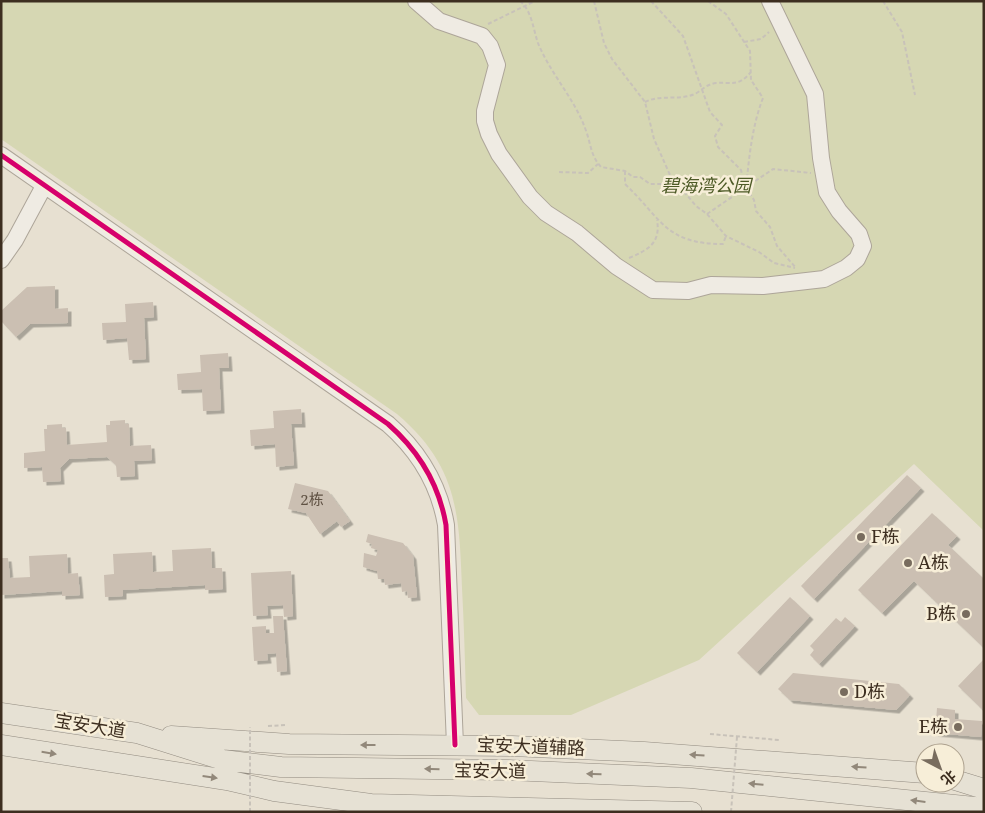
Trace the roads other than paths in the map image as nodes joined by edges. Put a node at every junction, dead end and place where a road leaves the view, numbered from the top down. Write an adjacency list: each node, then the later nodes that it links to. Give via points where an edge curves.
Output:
1 (416, 1): 2 (street, via 439,21 482,36 490,46 497,64 485,111 488,134 520,186 546,213 653,290 688,291 710,285 763,286 824,279 857,259 862,246 859,234 827,192 815,94)
2 (773, 6)
3 (1, 155): 4 (street)
4 (44, 186): 5 (street); 9 (street, via 388,424 419,456 440,496 446,525)
5 (1, 260)
6 (1, 713): 7 (main road, 宝安大道)
7 (137, 733): 9 (main road, 宝安大道辅路, one-way to 7, via 289,744); 16 (main road, 宝安大道, one-way to 7, via 691,778 508,770 281,767 223,760)
8 (1, 745): 15 (main road, 宝安大道, one-way to 15, via 227,780)
9 (455, 745): 10 (main road, 宝安大道辅路, one-way to 9, via 644,752)
10 (915, 772)
11 (965, 780): 13 (main road)
12 (965, 782): 14 (main road)
13 (984, 783)
14 (984, 789)
15 (274, 791): 17 (main road); 18 (main road, 宝安大道, via 371,804)
16 (984, 808)
17 (338, 812)
18 (692, 812)

